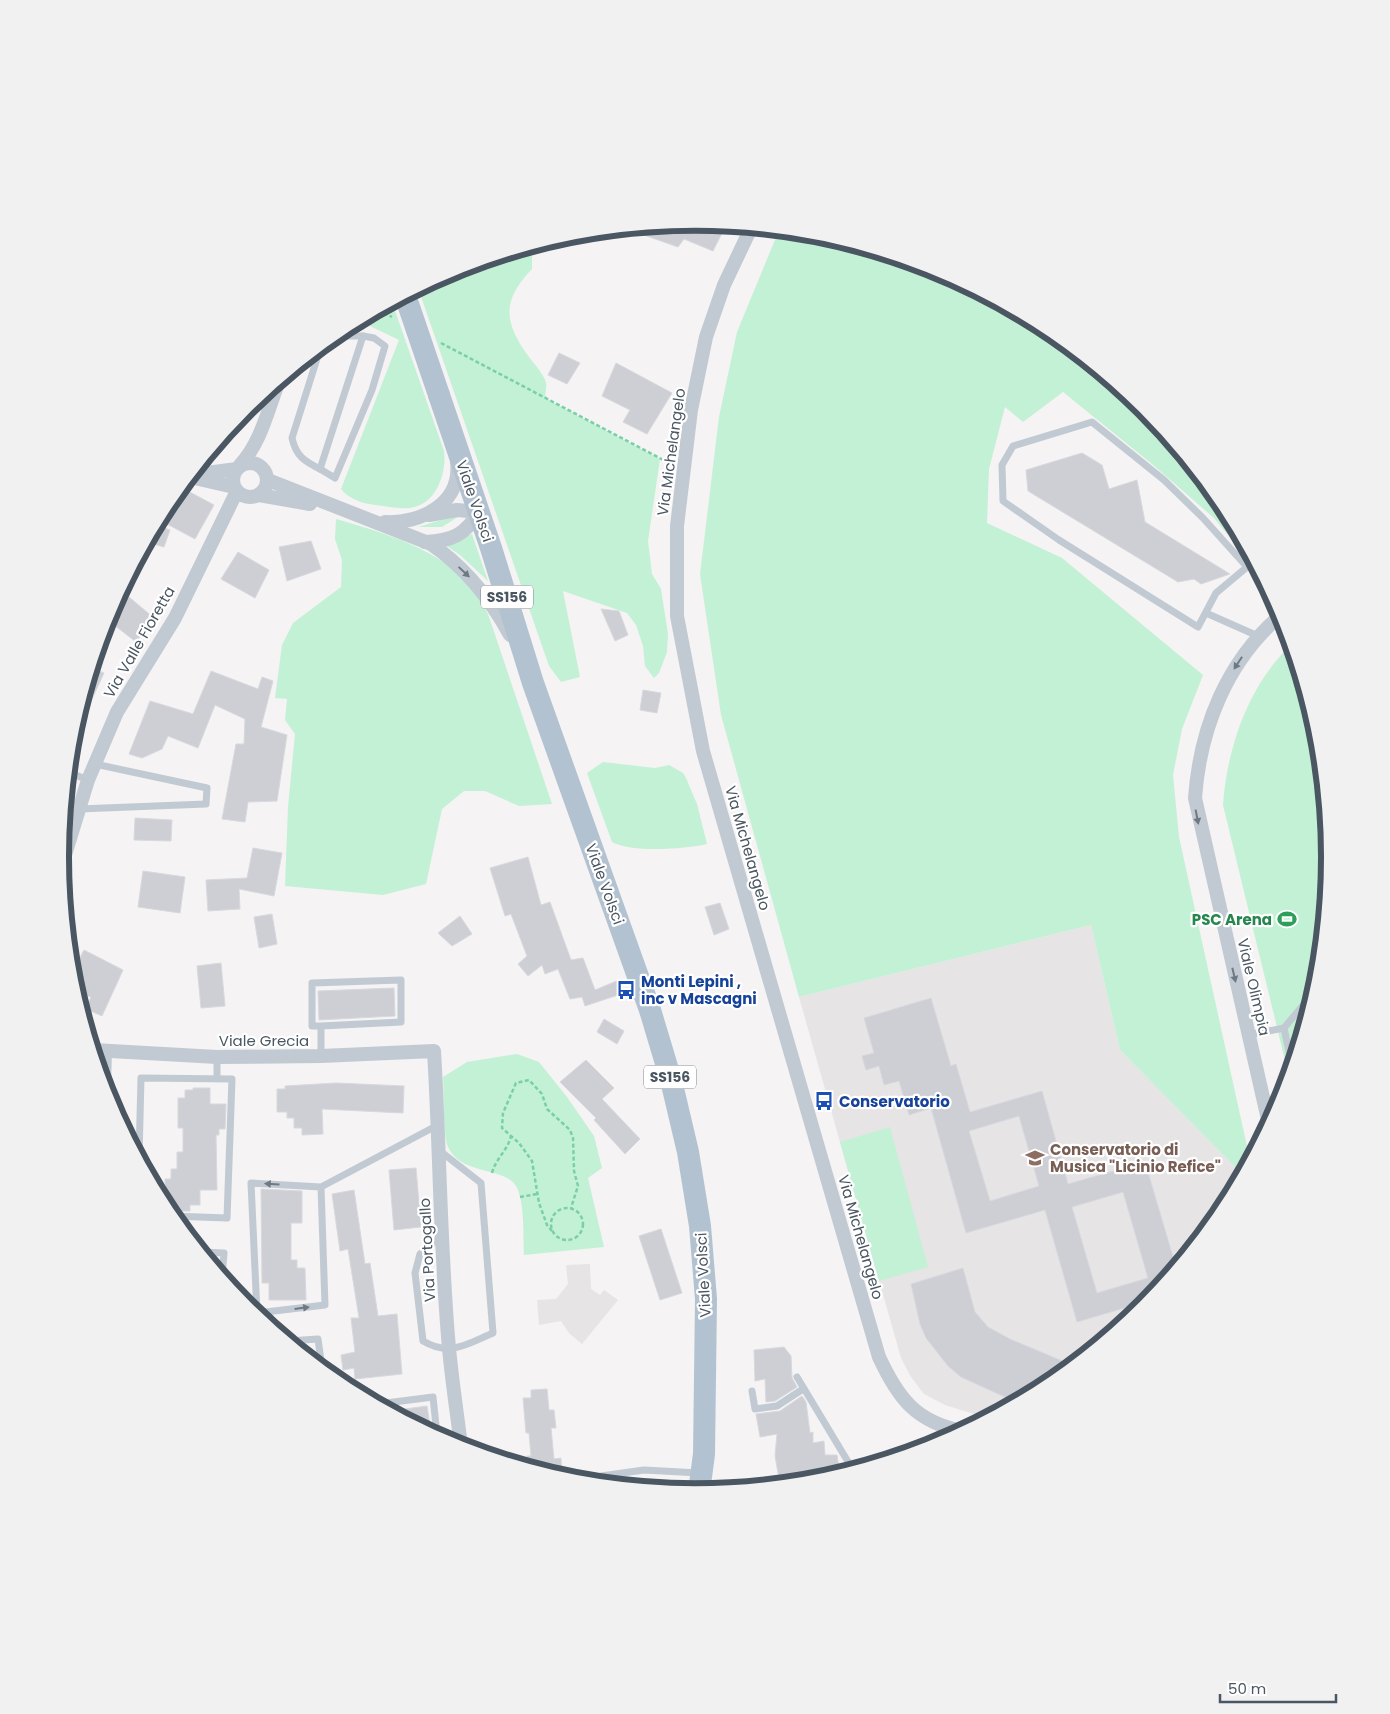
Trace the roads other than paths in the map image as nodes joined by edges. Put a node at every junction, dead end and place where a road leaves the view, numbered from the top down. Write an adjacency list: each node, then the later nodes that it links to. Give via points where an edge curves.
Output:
1 (749, 233): 62 (street, Via Michelangelo, via 724,285 706,338 675,468 677,616 703,751 879,1358 893,1386 911,1408 929,1420)
2 (407, 301): 8 (main road, Viale Volsci / SS156, bridge)
3 (347, 336): 4 (lane)
4 (363, 336): 11 (lane); 11 (lane, via 374,338 385,346 372,390 336,478)
5 (317, 358): 11 (lane, via 292,438 296,452 305,462)
6 (275, 393): 7 (street)
7 (261, 430): 9 (street, via 250,454); 13 (street)
8 (455, 442): 19 (main road, Viale Volsci / SS156); 20 (street, via 458,467 454,485 445,500)
9 (238, 467): 12 (street); 13 (street, via 252,462); 16 (street, via 233,479)
10 (205, 468): 12 (lane)
11 (320, 469)
12 (213, 473): 14 (street)
13 (265, 473): 17 (street, via 264,490); 18 (street)
14 (199, 475)
15 (197, 478): 16 (street)
16 (236, 489): 17 (street); 23 (street, Via Valle Fioretta)
17 (255, 496): 18 (street); 23 (street, Via Valle Fioretta, via 230,519)
18 (341, 510): 21 (street)
19 (479, 512): 20 (street, via 457,510); 22 (street, via 462,534); 27 (main road, Viale Volsci / SS156)
20 (426, 516): 21 (street, via 402,523)
21 (364, 518): 22 (street)
22 (426, 542): 27 (street, one-way to 27, via 479,586 501,619)
23 (209, 547): 28 (street, Via Valle Fioretta, via 175,618 117,712)
24 (1206, 614): 24 (lane, via 1216,593 1247,567 1164,480 1092,422 1013,446 1002,465 1003,502 1198,627); 26 (lane)
25 (1275, 620): 26 (street, Viale Olimpia)
26 (1258, 636): 36 (street, Viale Olimpia, one-way to 36, via 1227,681 1208,724 1199,755 1194,798)
27 (533, 683): 66 (main road, Viale Volsci / SS156, via 650,1010 688,1152 700,1226 706,1299 704,1454)
28 (94, 764): 30 (street, Via Valle Fioretta); 31 (lane, via 207,788 206,804)
29 (74, 774): 30 (lane)
30 (88, 780): 31 (street, Via Valle Fioretta)
31 (79, 809): 32 (street, Via Valle Fioretta)
32 (69, 839)
33 (1302, 1006): 35 (lane)
34 (321, 1026): 34 (lane, via 312,1026 312,983 401,980 401,1022); 41 (lane)
35 (1284, 1028): 36 (lane); 39 (lane)
36 (1248, 1035): 43 (street, Viale Olimpia)
37 (99, 1050): 40 (street, Viale Grecia)
38 (434, 1051): 41 (street, Viale Grecia); 44 (street, Via Portogallo)
39 (1290, 1051)
40 (218, 1056): 41 (street, Viale Grecia); 42 (lane)
41 (321, 1056)
42 (217, 1078): 45 (lane, via 141,1078); 48 (lane, via 232,1079 227,1218)
43 (1266, 1113)
44 (439, 1125): 46 (street, Via Portogallo); 47 (lane)
45 (139, 1145)
46 (440, 1151): 49 (street, Via Portogallo); 55 (lane, via 481,1184 493,1333 460,1348)
47 (321, 1187): 52 (lane, one-way to 52, via 251,1183); 53 (lane, one-way to 47, via 325,1305)
48 (182, 1216)
49 (442, 1235): 55 (street, Via Portogallo); 55 (lane, via 420,1254 415,1273 423,1341)
50 (210, 1252): 51 (lane, via 224,1253)
51 (223, 1268)
52 (256, 1303)
53 (265, 1312)
54 (297, 1340): 56 (lane, via 318,1339)
55 (449, 1349): 63 (street, Via Portogallo)
56 (321, 1359)
57 (797, 1378): 58 (lane)
58 (804, 1389): 59 (lane, via 777,1406 755,1409); 64 (lane)
59 (752, 1391)
60 (389, 1403): 61 (lane, via 433,1397)
61 (436, 1427)
62 (953, 1428)
63 (458, 1437)
64 (849, 1464)
65 (601, 1476): 66 (lane, via 644,1470)
66 (700, 1483)

